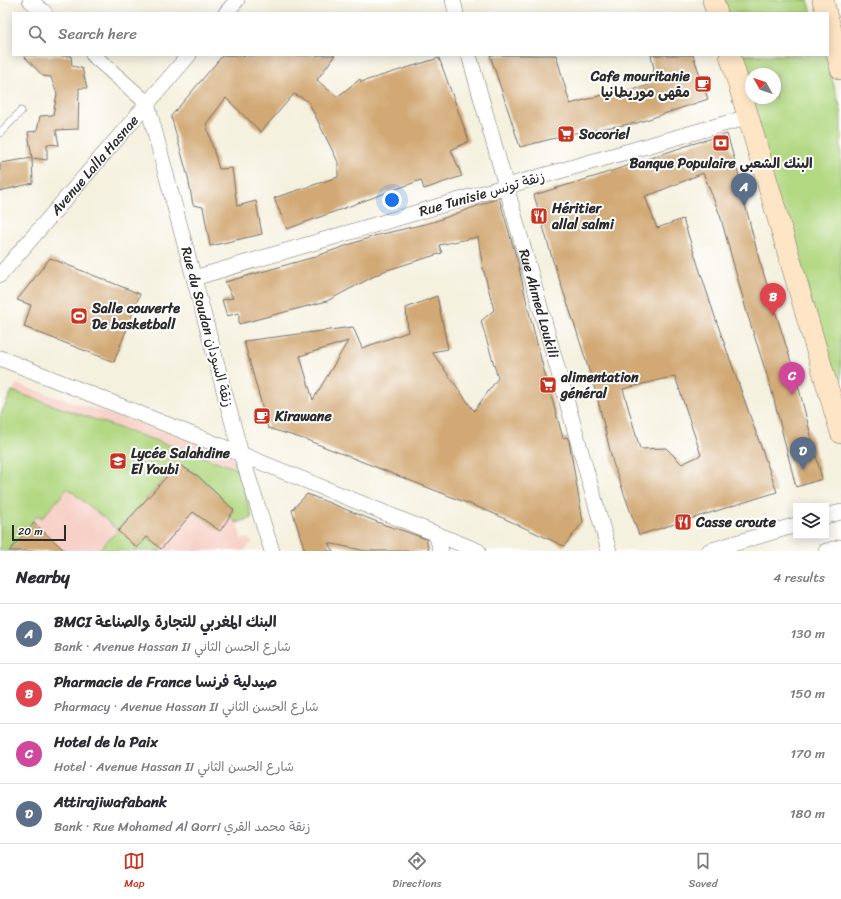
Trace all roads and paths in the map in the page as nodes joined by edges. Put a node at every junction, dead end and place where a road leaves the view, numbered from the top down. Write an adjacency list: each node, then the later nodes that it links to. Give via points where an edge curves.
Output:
1 (30, 0): 6 (street)
2 (238, 0): 7 (street)
3 (453, 0): 8 (street)
4 (714, 0): 9 (main road)
5 (823, 0): 10 (main road)
6 (44, 12)
7 (227, 12)
8 (456, 12)
9 (717, 12)
10 (826, 12)
11 (829, 23): 16 (main road)
12 (94, 56): 17 (street)
13 (188, 56): 17 (street, Avenue Lalla Hasnae)
14 (469, 56): 21 (street, Rue Ahmed Loukili)
15 (730, 56): 19 (main road)
16 (841, 69)
17 (147, 103): 22 (street, Avenue Lalla Hasnae); 23 (street, Rue du Soudan زنقة السودان)
18 (21, 111): 20 (lane)
19 (748, 118): 21 (street, Rue Tunisie زنقة تونس); 25 (main road)
20 (0, 133)
21 (507, 186): 23 (street, Rue Tunisie زنقة تونس); 35 (street, Rue Ahmed Loukili)
22 (0, 274)
23 (194, 278): 26 (street, Rue du Soudan زنقة السودان)
24 (0, 358): 26 (street)
25 (841, 433)
26 (241, 454): 30 (street); 32 (street, Rue du Soudan زنقة السودان)
27 (841, 512): 28 (street)
28 (829, 515)
29 (793, 526): 36 (street)
30 (436, 534): 33 (street); 34 (street)
31 (841, 547): 37 (street)
32 (272, 551)
33 (441, 551)
34 (478, 551)
35 (609, 551)
36 (709, 551)
37 (826, 551)

